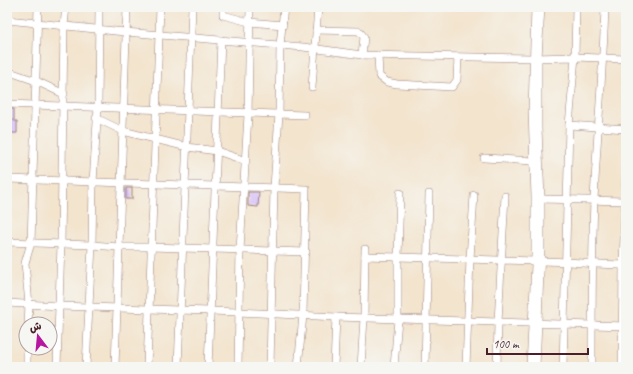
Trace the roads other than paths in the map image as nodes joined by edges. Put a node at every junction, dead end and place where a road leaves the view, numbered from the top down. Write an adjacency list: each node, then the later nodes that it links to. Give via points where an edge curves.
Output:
1 (38, 7): 18 (street)
2 (66, 7): 19 (street)
3 (99, 7): 21 (street)
4 (126, 7): 23 (street)
5 (160, 7): 24 (street)
6 (192, 7): 25 (street)
7 (223, 7): 17 (street, via 223,15)
8 (250, 7): 17 (street)
9 (284, 7): 20 (street)
10 (314, 7): 29 (street)
11 (318, 7): 22 (street)
12 (535, 7): 34 (street)
13 (541, 7): 34 (street)
14 (576, 7): 33 (street)
15 (605, 7): 35 (street)
16 (7, 20): 18 (street)
17 (249, 22): 20 (street); 27 (street)
18 (38, 23): 19 (street); 38 (street)
19 (64, 25): 21 (street); 40 (street)
20 (283, 25): 28 (street)
21 (99, 29): 23 (street); 44 (street)
22 (316, 30): 29 (street); 30 (street, via 359,31 364,37)
23 (125, 32): 24 (street); 45 (street)
24 (158, 34): 25 (street); 46 (street)
25 (190, 37): 26 (street); 47 (street)
26 (221, 40): 27 (street); 48 (street)
27 (249, 43): 28 (street); 49 (street)
28 (280, 45): 29 (street); 50 (street)
29 (312, 48): 30 (street); 39 (street)
30 (362, 55): 31 (street)
31 (378, 55): 32 (street); 32 (street, via 379,76 386,82 452,87 457,80)
32 (458, 56): 34 (street)
33 (575, 57): 34 (street); 35 (street); 53 (street)
34 (535, 58): 62 (street, via 532,111); 78 (street)
35 (603, 58): 36 (street); 54 (street)
36 (626, 59)
37 (7, 71): 38 (street)
38 (36, 81): 40 (street); 42 (street)
39 (312, 87)
40 (64, 94): 43 (street)
41 (7, 104): 42 (street)
42 (36, 106): 43 (street); 64 (street)
43 (63, 106): 44 (street); 66 (street)
44 (98, 107): 45 (street); 52 (street)
45 (124, 109): 46 (street); 56 (street)
46 (156, 109): 47 (street); 57 (street)
47 (188, 111): 48 (street); 58 (street)
48 (219, 112): 49 (street); 59 (street)
49 (248, 113): 50 (street); 61 (street)
50 (279, 114): 51 (street); 73 (street)
51 (305, 116)
52 (96, 118): 56 (street); 67 (street)
53 (569, 126): 54 (street); 79 (street)
54 (599, 127): 55 (street); 80 (street)
55 (626, 129)
56 (123, 131): 57 (street); 68 (street)
57 (155, 139): 58 (street); 69 (street)
58 (187, 147): 59 (street); 70 (street)
59 (217, 151): 61 (street); 71 (street)
60 (484, 158): 62 (street)
61 (246, 161): 72 (street)
62 (534, 161): 97 (street)
63 (7, 179): 64 (street)
64 (33, 180): 66 (street); 83 (street)
65 (626, 180): 81 (street)
66 (62, 181): 67 (street); 84 (street)
67 (93, 182): 68 (street); 85 (street)
68 (120, 183): 69 (street); 86 (street)
69 (154, 184): 70 (street); 87 (street)
70 (185, 185): 71 (street); 88 (street)
71 (216, 186): 72 (street); 89 (street)
72 (243, 186): 73 (street); 90 (street)
73 (274, 187): 91 (street); 92 (street, via 306,189)
74 (400, 193): 93 (street)
75 (429, 194): 94 (street)
76 (474, 195): 95 (street)
77 (505, 196): 96 (street)
78 (541, 199): 79 (street); 97 (street)
79 (567, 199): 80 (street); 98 (street)
80 (594, 200): 81 (street); 99 (street)
81 (625, 201): 100 (street)
82 (7, 242): 83 (street)
83 (31, 243): 84 (street); 102 (street, via 25,263)
84 (61, 244): 85 (street); 103 (street)
85 (92, 245): 86 (street); 104 (street)
86 (119, 247): 87 (street); 105 (street)
87 (151, 247): 88 (street); 106 (street)
88 (182, 248): 89 (street); 107 (street)
89 (213, 249): 90 (street); 108 (street)
90 (240, 250): 91 (street); 109 (street)
91 (274, 251): 92 (street); 110 (street)
92 (306, 252): 111 (street)
93 (398, 257): 94 (street); 114 (street, via 365,253); 115 (street)
94 (428, 258): 95 (street); 116 (street)
95 (470, 259): 96 (street); 117 (street)
96 (501, 260): 97 (street); 118 (street)
97 (538, 261): 98 (street); 119 (street)
98 (566, 261): 99 (street); 120 (street)
99 (592, 264): 100 (street); 121 (street)
100 (624, 265): 122 (street)
101 (7, 303): 102 (street)
102 (29, 304): 103 (street); 112 (street)
103 (59, 306): 104 (street); 125 (street)
104 (89, 308): 105 (street); 126 (street)
105 (117, 308): 106 (street); 127 (street)
106 (149, 309): 107 (street); 128 (street)
107 (180, 310): 108 (street); 129 (street)
108 (210, 311): 109 (street); 130 (street)
109 (239, 312): 110 (street); 131 (street)
110 (271, 313): 111 (street); 132 (street)
111 (303, 315): 113 (street); 133 (street)
112 (28, 316)
113 (336, 317): 114 (street); 134 (street)
114 (364, 318): 115 (street); 135 (street)
115 (398, 319): 116 (street); 136 (street)
116 (426, 320): 117 (street); 137 (street)
117 (468, 321): 118 (street); 138 (street)
118 (498, 322): 119 (street); 139 (street)
119 (534, 324): 120 (street); 140 (street); 141 (street)
120 (564, 324): 121 (street); 142 (street)
121 (592, 325): 122 (street); 143 (street)
122 (624, 326): 144 (street)
123 (27, 356): 124 (street)
124 (27, 367)
125 (57, 367)
126 (86, 367)
127 (115, 367)
128 (147, 367)
129 (178, 367)
130 (208, 367)
131 (238, 367)
132 (270, 367)
133 (298, 367)
134 (334, 367)
135 (361, 367)
136 (394, 367)
137 (425, 367)
138 (466, 367)
139 (497, 367)
140 (530, 367)
141 (536, 367)
142 (563, 367)
143 (592, 367)
144 (622, 367)

